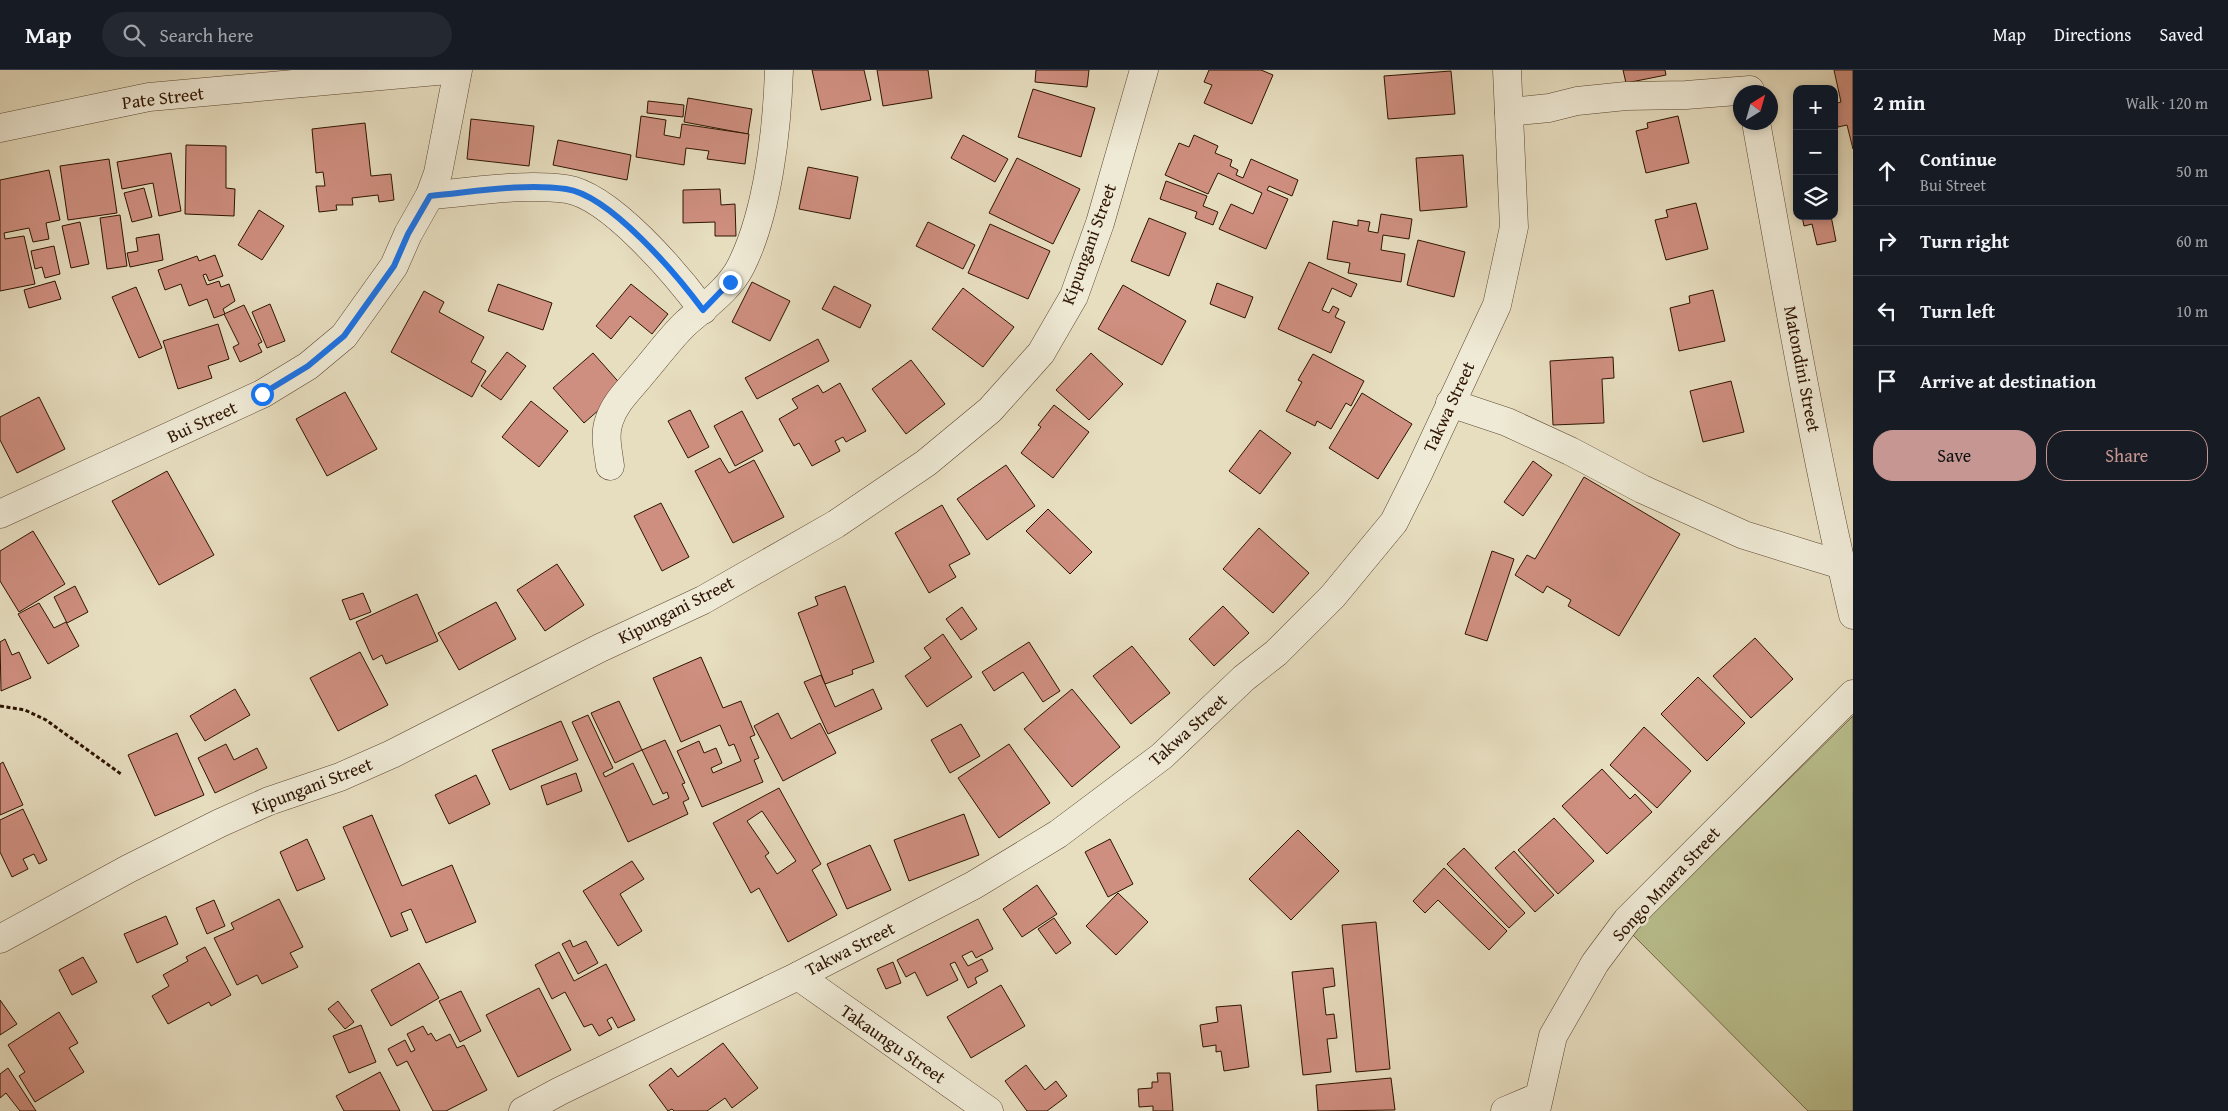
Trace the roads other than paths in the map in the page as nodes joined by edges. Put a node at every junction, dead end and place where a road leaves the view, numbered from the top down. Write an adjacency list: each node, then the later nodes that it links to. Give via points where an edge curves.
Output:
1 (448, 70): 8 (street, Pate Street, via 149,97)
2 (458, 70): 10 (street, Bui Street, via 438,173)
3 (779, 70): 11 (street, via 763,207 740,267)
4 (1144, 70): 18 (street, Kipungani Street, via 1100,223 1074,296 1041,353 990,410 926,463 836,524 703,600 600,648 392,754 220,823)
5 (1507, 70): 7 (street, Takwa Street)
6 (1749, 84): 7 (street, via 1577,101)
7 (1509, 112): 12 (street, Takwa Street, via 1514,227 1496,306)
8 (0, 128)
9 (1757, 130): 15 (street, Matondini Street)
10 (430, 196): 11 (street, via 542,188 567,189 584,194 627,226 674,274); 14 (street, Bui Street, via 394,266 373,297 344,336 308,366 262,394)
11 (703, 310): 13 (street, via 685,324 617,404 606,438)
12 (1450, 404): 15 (street, via 1516,426 1570,450 1642,489 1744,535); 19 (street, Takwa Street, via 1394,522 1355,570 1276,653 1244,678 1162,756 1058,834 974,886)
13 (610, 466)
14 (0, 514)
15 (1841, 565): 16 (street, Matondini Street)
16 (1853, 615)
17 (1853, 694): 20 (street, Songo Mnara Street, via 1627,920 1595,963 1553,1036)
18 (0, 939)
19 (798, 976): 21 (street, Takwa Street); 22 (street, Takaungu Street)
20 (1537, 1104): 23 (street)
21 (523, 1111)
22 (989, 1111)
23 (1505, 1111)

